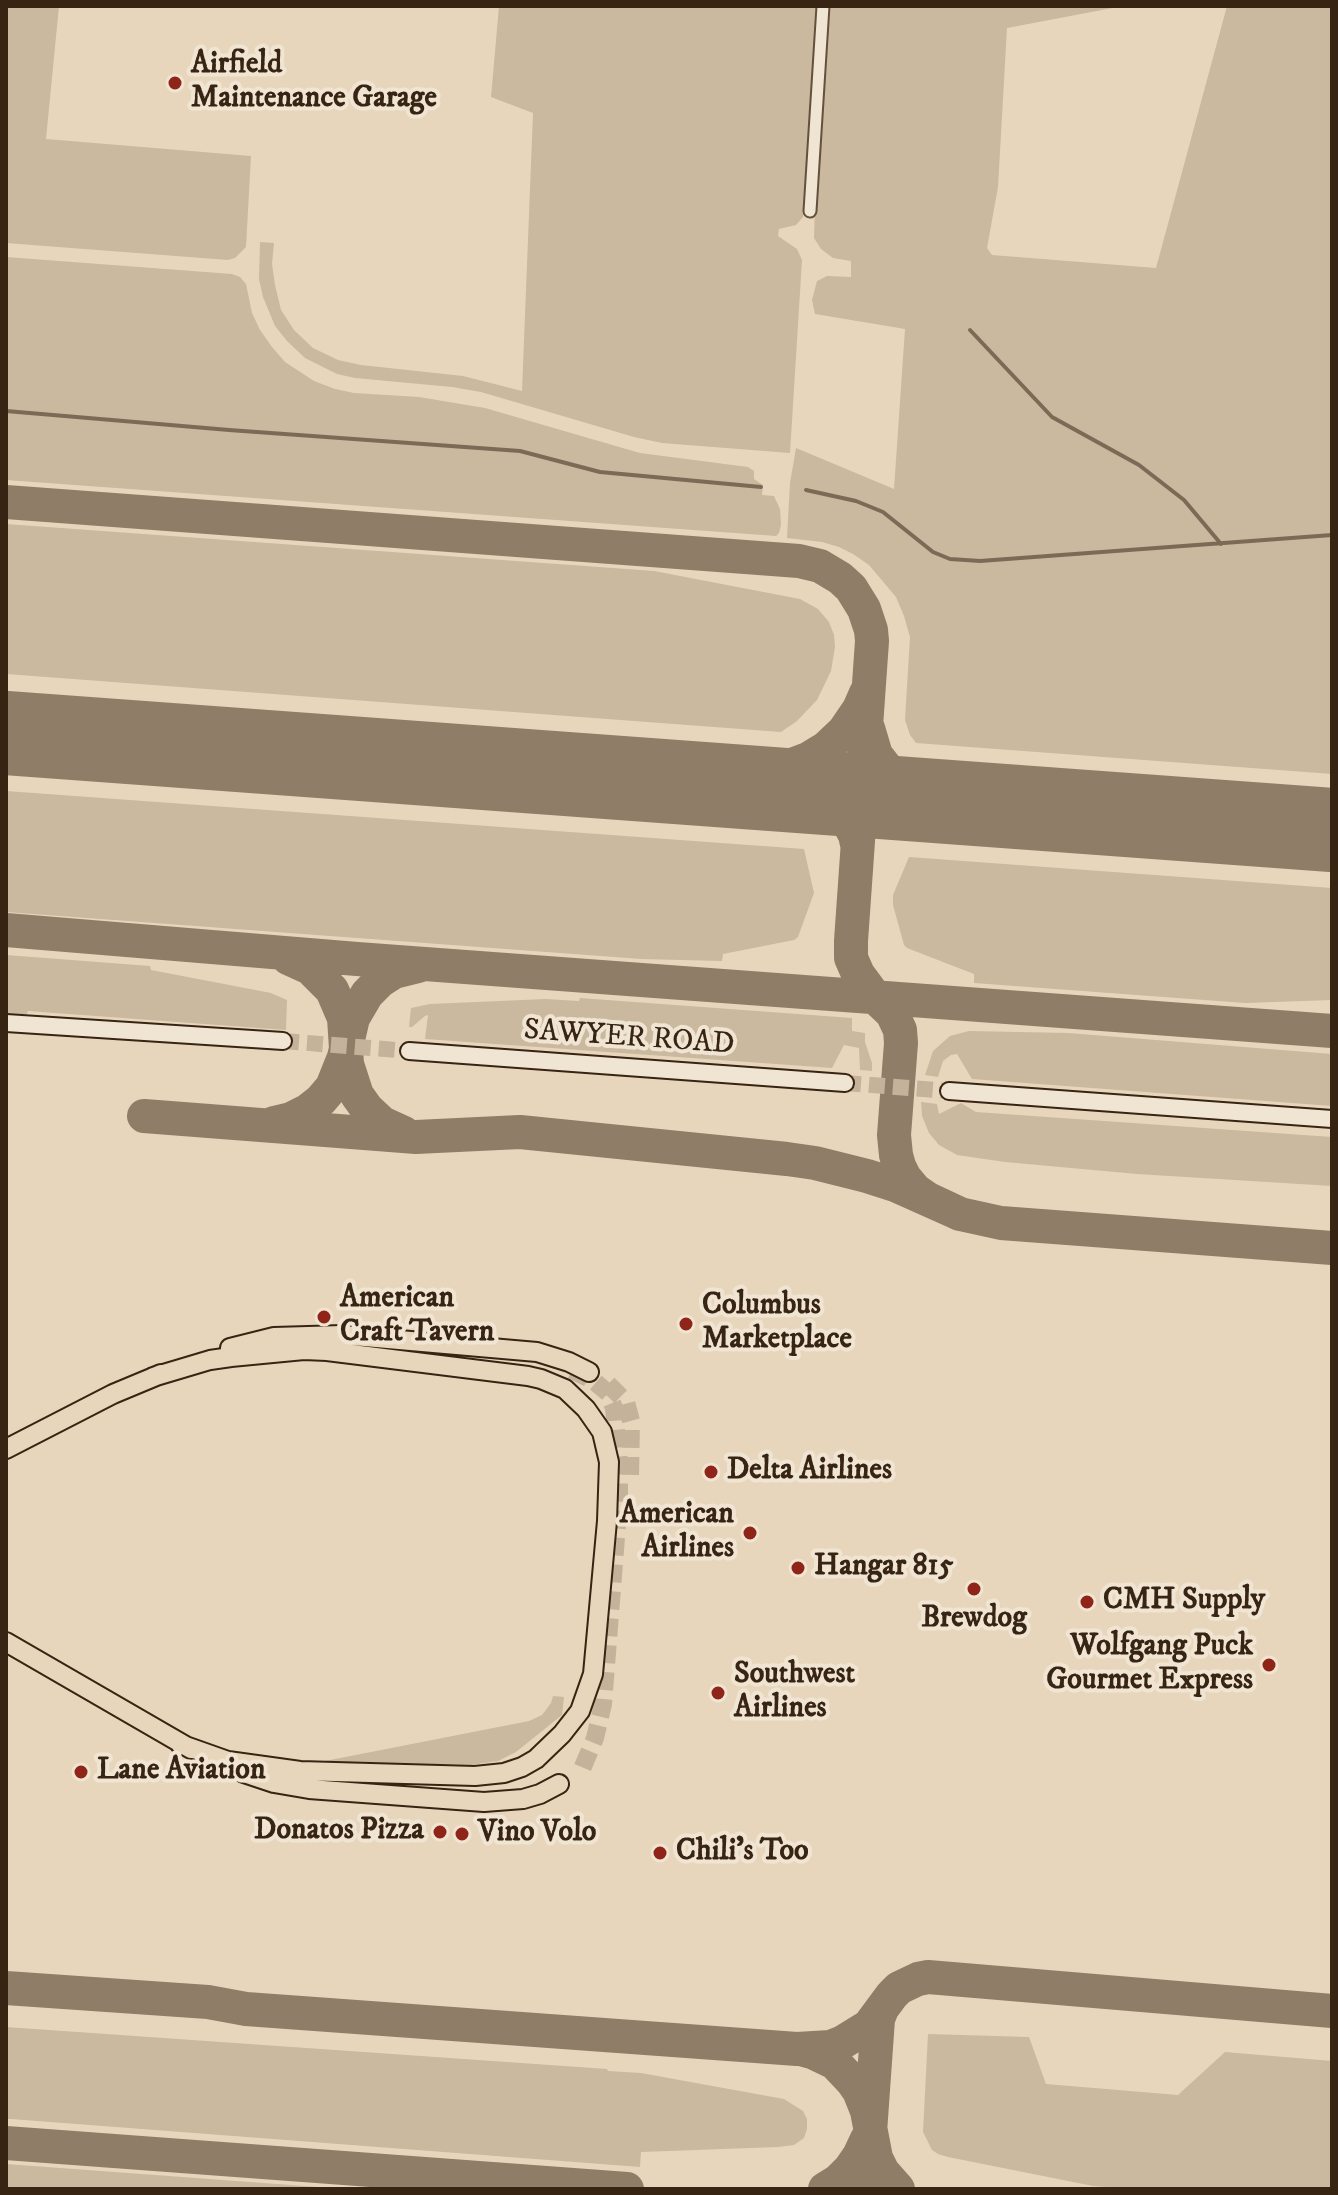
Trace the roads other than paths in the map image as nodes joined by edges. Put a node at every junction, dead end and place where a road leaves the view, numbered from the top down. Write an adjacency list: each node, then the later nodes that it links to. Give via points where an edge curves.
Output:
1 (823, 6): 2 (street)
2 (810, 211)
3 (6, 1023): 4 (street)
4 (283, 1041)
5 (409, 1051): 6 (street, SAWYER ROAD)
6 (845, 1083)
7 (949, 1091): 8 (street)
8 (1332, 1119)
9 (589, 1372): 10 (main road, via 525,1350 309,1335 250,1342)
10 (153, 1377): 11 (main road); 13 (main road, via 210,1360 285,1351 327,1351 528,1376 565,1389 586,1409 608,1450 593,1674 580,1711 536,1759 504,1773 475,1776 278,1769 228,1761)
11 (6, 1449)
12 (6, 1642): 13 (main road)
13 (180, 1744): 14 (main road, via 241,1772 309,1789 503,1802)
14 (559, 1784)

